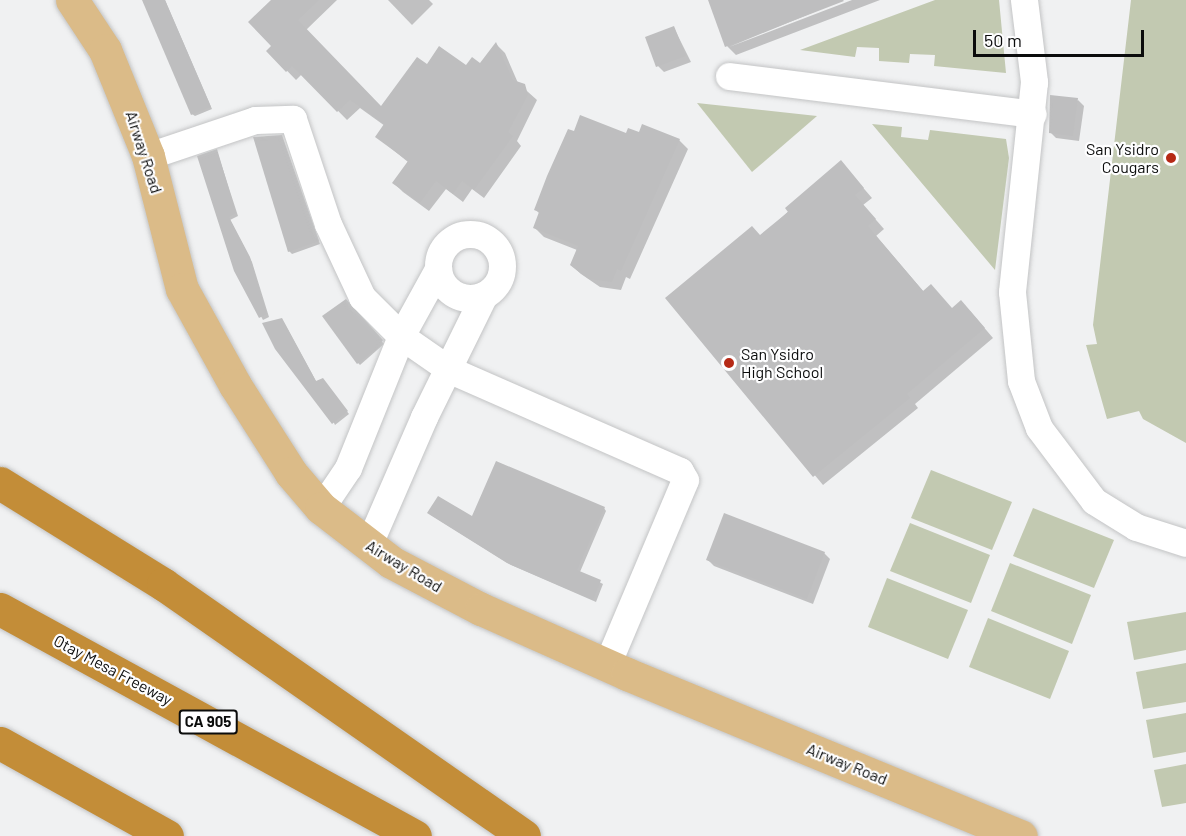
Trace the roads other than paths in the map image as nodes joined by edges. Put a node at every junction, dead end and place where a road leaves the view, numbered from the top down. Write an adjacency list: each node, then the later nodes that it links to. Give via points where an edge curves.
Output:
1 (72, 0): 5 (main road, Airway Road, via 105,50)
2 (1024, 0): 4 (lane, via 1034,82)
3 (729, 76): 4 (lane)
4 (1033, 114): 12 (lane, via 1012,292 1021,381 1039,428 1094,501 1136,527)
5 (148, 156): 8 (lane, via 255,120 293,119 328,224 362,297); 11 (main road, Airway Road, via 182,289 235,385 291,473)
6 (438, 269): 7 (lane, via 446,288 454,294 464,298); 7 (lane, via 443,249 460,236 481,236 490,242 501,260 502,270 493,289); 8 (lane)
7 (484, 296): 9 (lane)
8 (401, 336): 9 (lane); 11 (lane, via 348,468)
9 (450, 370): 13 (lane, via 424,417); 15 (lane, via 680,471 686,480)
10 (0, 483): 19 (highway, via 163,585)
11 (321, 508): 13 (main road, Airway Road)
12 (1186, 543)
13 (368, 546): 15 (main road, Airway Road, via 481,609)
14 (0, 609): 18 (highway, Otay Mesa Freeway / CA 905)
15 (607, 665): 20 (main road, Airway Road)
16 (0, 743): 17 (highway)
17 (167, 836)
18 (416, 836)
19 (524, 836)
20 (1021, 836)

